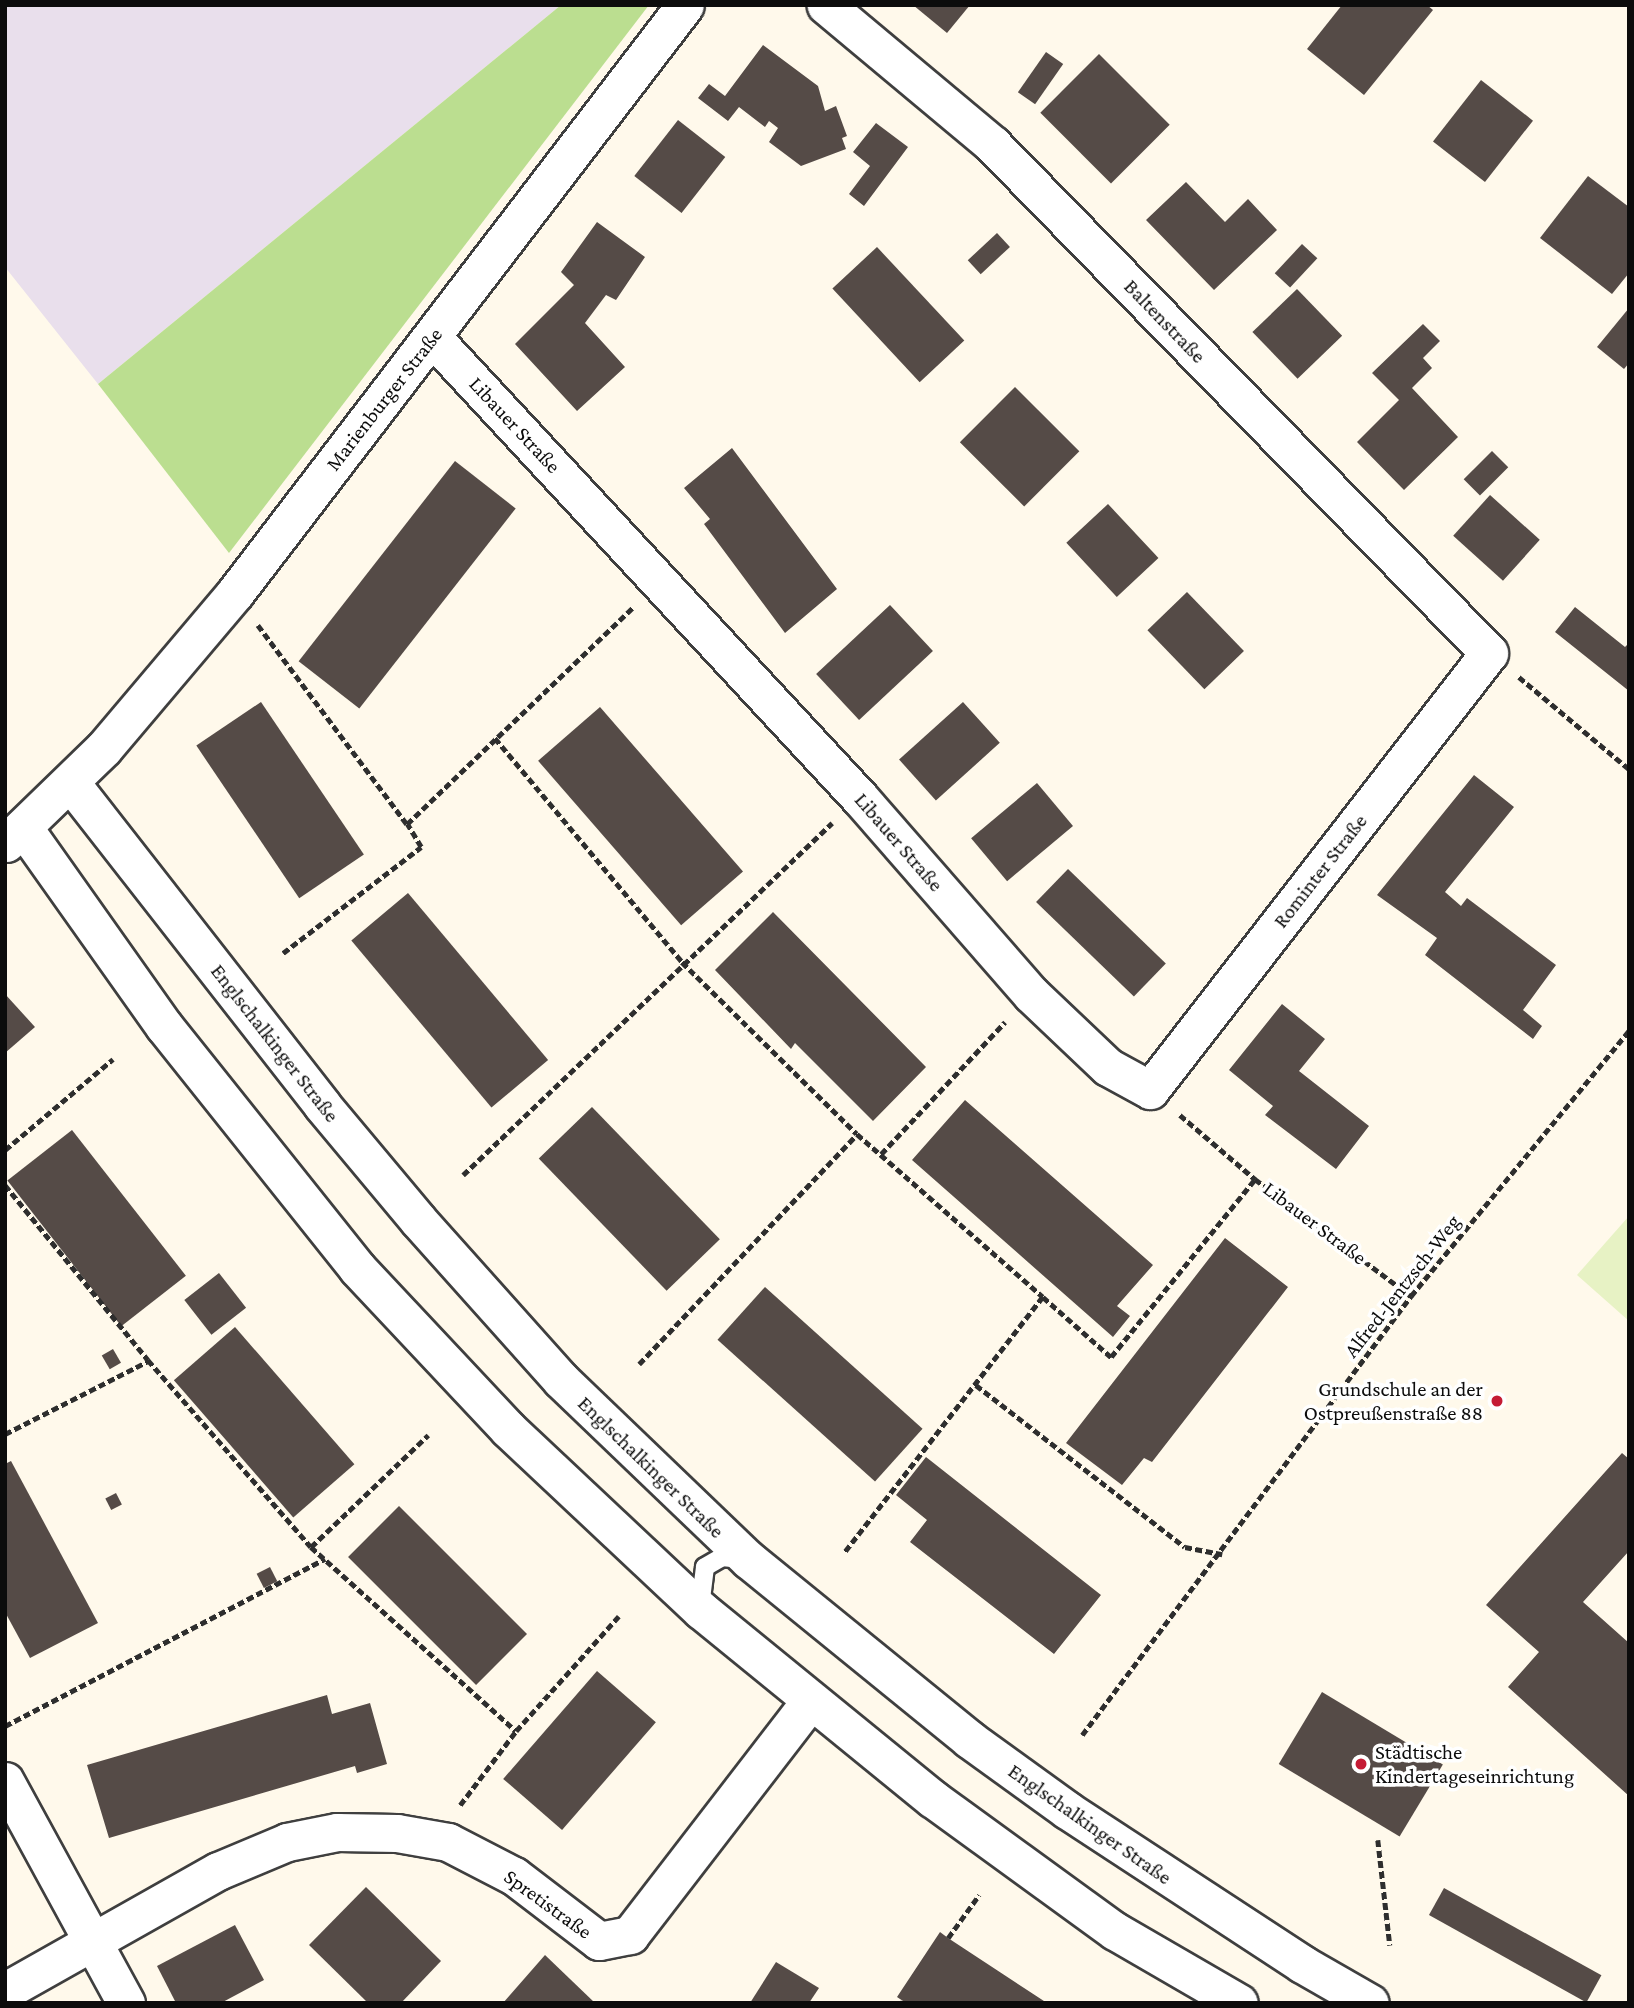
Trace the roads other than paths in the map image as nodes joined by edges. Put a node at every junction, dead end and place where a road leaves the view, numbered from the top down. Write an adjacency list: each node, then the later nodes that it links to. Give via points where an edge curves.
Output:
1 (685, 5): 3 (street, Marienburger Straße)
2 (826, 5): 4 (street, Baltenstraße, via 992,144)
3 (432, 337): 5 (street, Marienburger Straße, via 235,593); 7 (street, Libauer Straße, via 859,798 1031,994 1108,1067)
4 (1489, 653): 7 (street, Rominter Straße)
5 (70, 782): 6 (street, Marienburger Straße); 8 (street, Englschalkinger Straße, via 322,1105 418,1220 561,1380)
6 (14, 835): 9 (street, via 357,1268 508,1429)
7 (1150, 1090)
8 (748, 1560): 9 (lane, via 722,1557 705,1567); 16 (street, Englschalkinger Straße, via 969,1739 1067,1810 1302,1964)
9 (701, 1610): 10 (street)
10 (810, 1701): 12 (street, Spretistraße, via 630,1935 598,1941 514,1876 448,1842 397,1833 337,1832 287,1842 218,1871); 15 (street, via 933,1799 1115,1931)
11 (5, 1781): 12 (street)
12 (94, 1940): 13 (street, Spretistraße); 14 (street)
13 (5, 1991)
14 (126, 2003)
15 (1239, 2003)
16 (1370, 2003)

